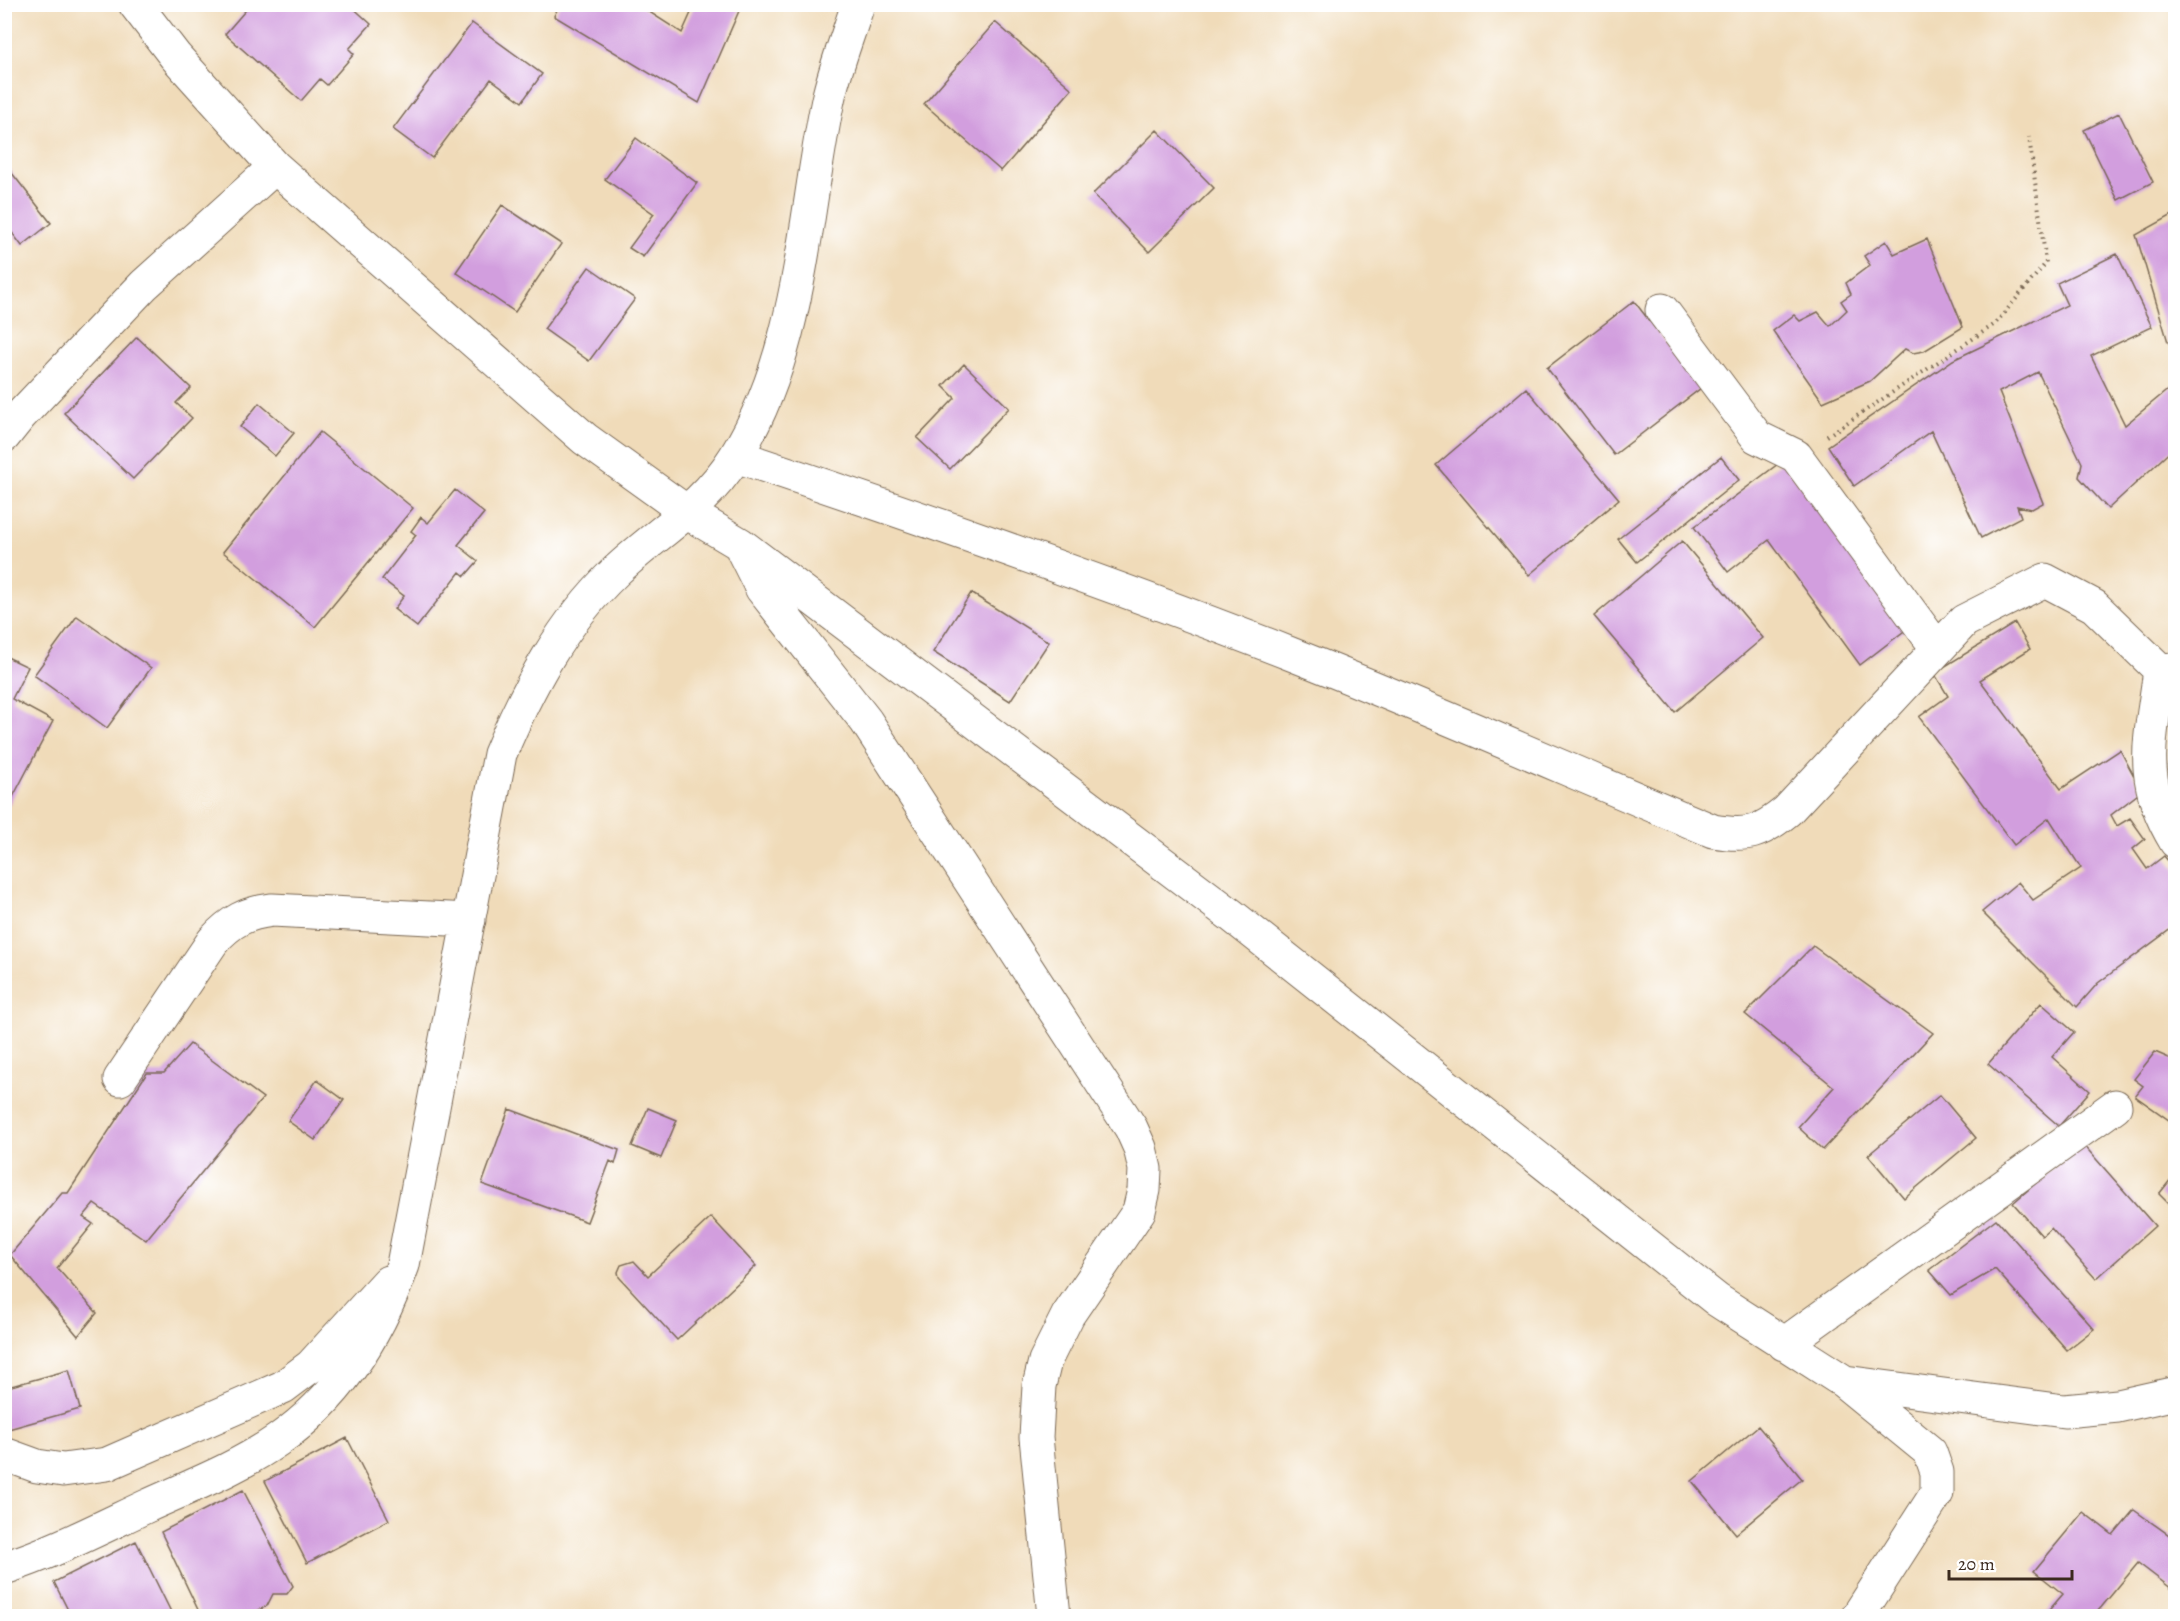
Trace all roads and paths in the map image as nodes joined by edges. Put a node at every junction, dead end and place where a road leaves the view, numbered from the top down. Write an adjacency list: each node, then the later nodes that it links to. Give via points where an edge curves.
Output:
1 (858, 4): 7 (street, via 829,98 796,295 785,337 762,404)
2 (143, 8): 4 (street, via 175,56)
3 (2029, 137): 8 (path, via 2046,263 1995,324)
4 (275, 167): 6 (street, via 144,285); 9 (street, via 585,439)
5 (1662, 310): 8 (street, via 1757,437)
6 (4, 436)
7 (735, 456): 9 (street); 11 (street, via 921,517 1269,646 1722,833 1740,836 1766,828 1787,811)
8 (1796, 456): 11 (street)
9 (688, 513): 10 (street); 14 (street, via 614,573 579,612 521,703 500,754)
10 (740, 544): 18 (street, via 1231,915 1717,1300); 23 (street, via 762,589 866,721 1131,1128 1140,1148 1145,1169 1139,1210 1068,1315 1045,1361 1039,1386 1036,1437)
11 (1938, 648): 12 (street, via 1964,621 2045,580 2094,606)
12 (2168, 669): 13 (street, via 2148,761 2155,805)
13 (2175, 842)
14 (469, 920): 15 (street, via 272,910 250,913 229,923 213,941); 17 (street)
15 (120, 1079)
16 (2115, 1106): 18 (street)
17 (403, 1265): 21 (street, via 311,1366 283,1387 107,1464 63,1470); 22 (street, via 388,1307 367,1347 342,1382 278,1440 241,1462 52,1550)
18 (1784, 1344): 19 (street)
19 (1843, 1381): 20 (street, via 2064,1412); 24 (street, via 1930,1452 1937,1472 1937,1493 1927,1512)
20 (2174, 1397)
21 (4, 1454)
22 (4, 1568)
23 (1054, 1617)
24 (1858, 1617)

